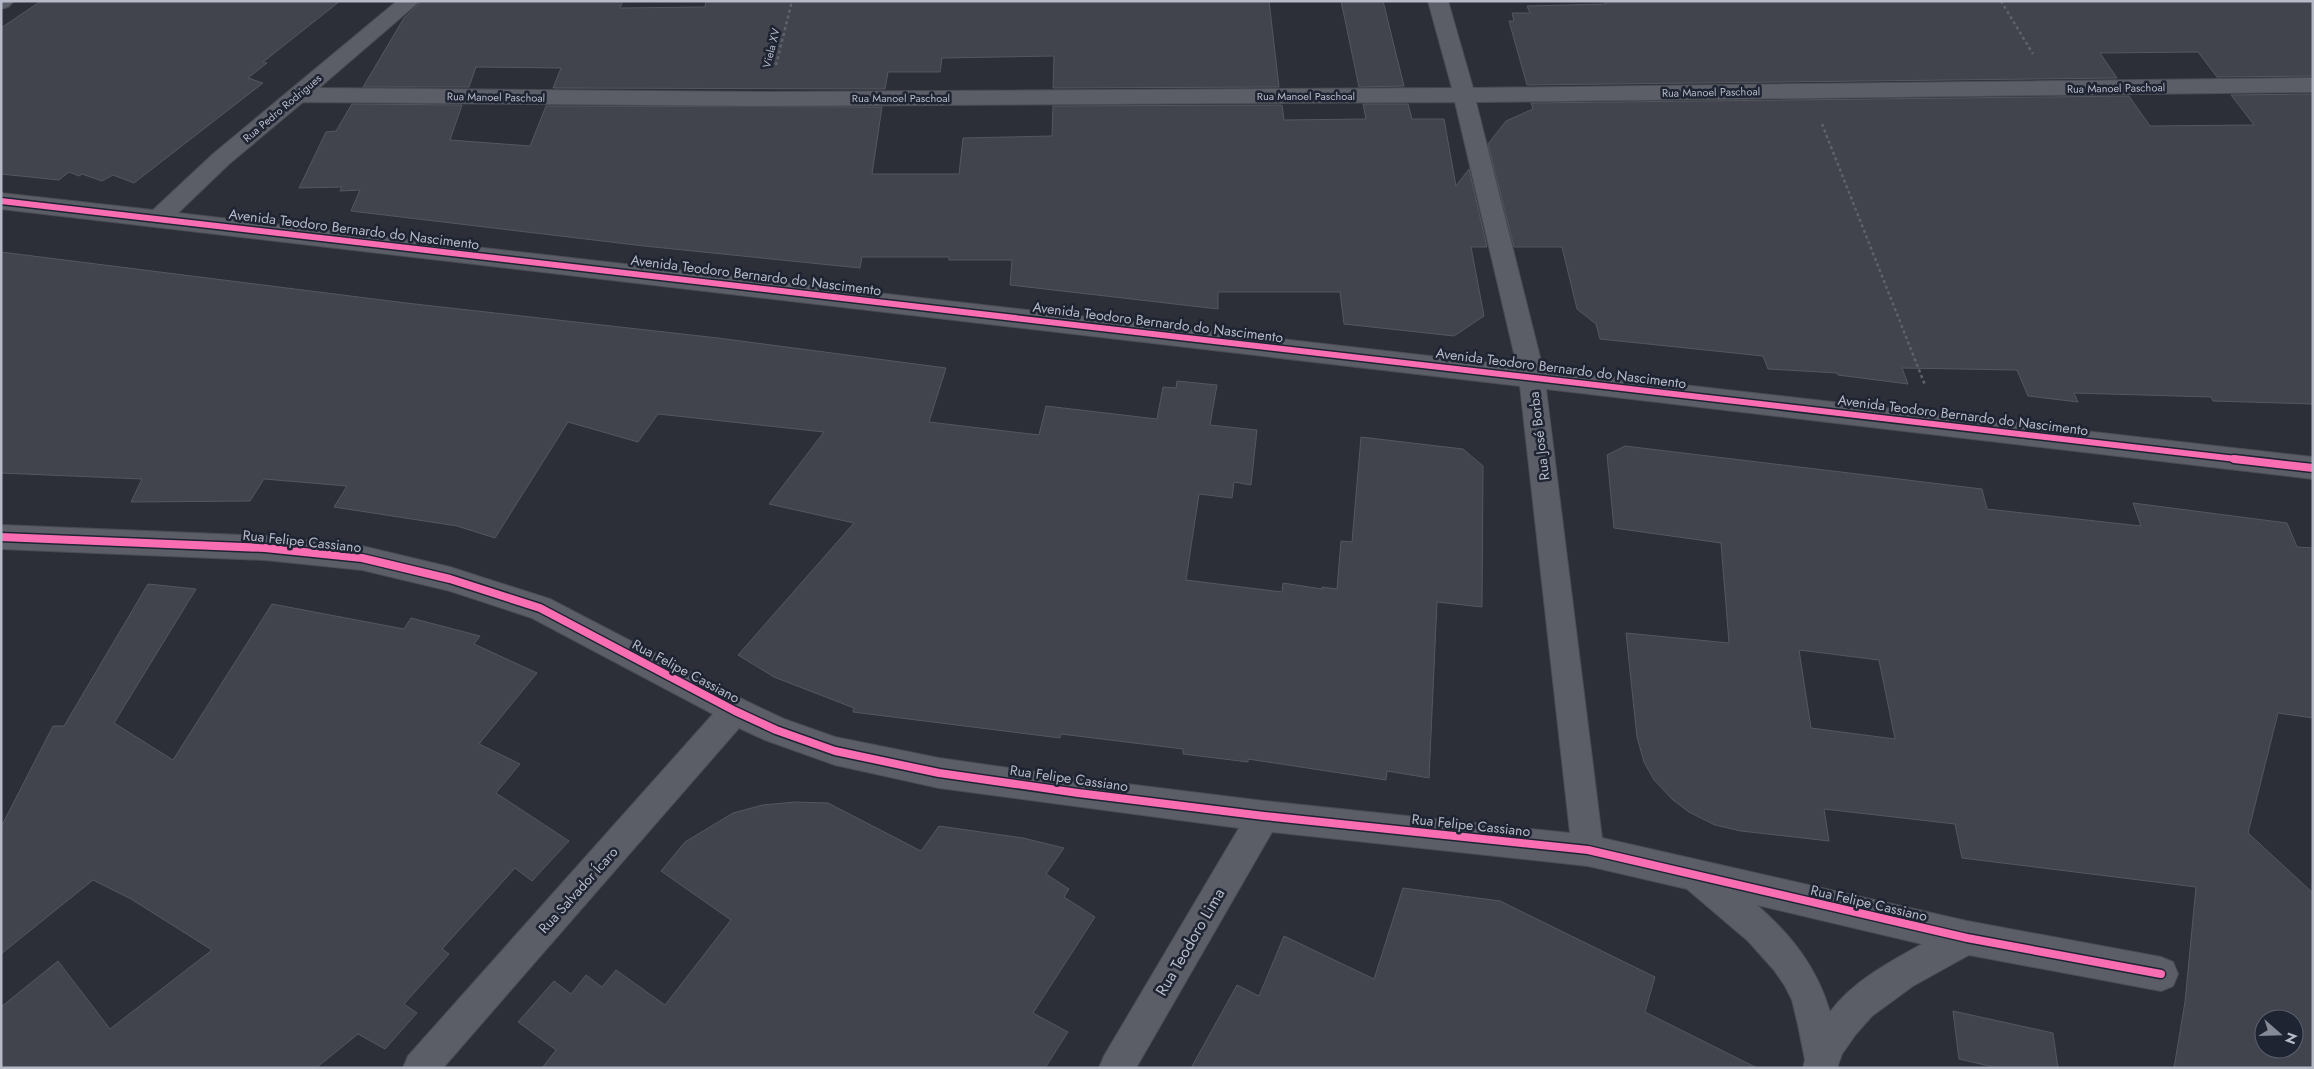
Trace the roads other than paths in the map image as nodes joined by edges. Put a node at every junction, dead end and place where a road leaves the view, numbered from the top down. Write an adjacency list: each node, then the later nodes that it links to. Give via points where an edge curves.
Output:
1 (410, 1): 4 (street, Rua Pedro Rodrigues)
2 (1438, 1): 5 (street, Rua José Borba)
3 (2313, 85): 5 (street, Rua Manoel Paschoal)
4 (298, 95): 5 (street, Rua Manoel Paschoal, via 768,99); 7 (street, Rua Pedro Rodrigues, via 221,159)
5 (1464, 95): 8 (street, Rua José Borba)
6 (1, 201): 7 (street, Avenida Teodoro Bernardo do Nascimento)
7 (158, 219): 8 (street, Avenida Teodoro Bernardo do Nascimento)
8 (1532, 377): 9 (street, Avenida Teodoro Bernardo do Nascimento); 13 (street, Rua José Borba)
9 (2313, 468)
10 (1, 537): 11 (street, Rua Felipe Cassiano, via 265,548 362,558 450,578 540,608)
11 (735, 712): 12 (street, Rua Felipe Cassiano, via 836,751 939,773); 18 (street, Rua Salvador Ícaro)
12 (1264, 816): 13 (street, Rua Felipe Cassiano); 19 (street, Rua Teodoro Lima)
13 (1588, 850): 14 (street, Rua Felipe Cassiano)
14 (1698, 877): 15 (street, Rua Felipe Cassiano); 17 (street, via 1764,934 1787,960 1806,991)
15 (1967, 938): 16 (street, Rua Felipe Cassiano); 17 (street, via 1896,976 1867,998 1838,1029)
16 (2160, 974)
17 (1821, 1064)
18 (420, 1068)
19 (1116, 1068)

